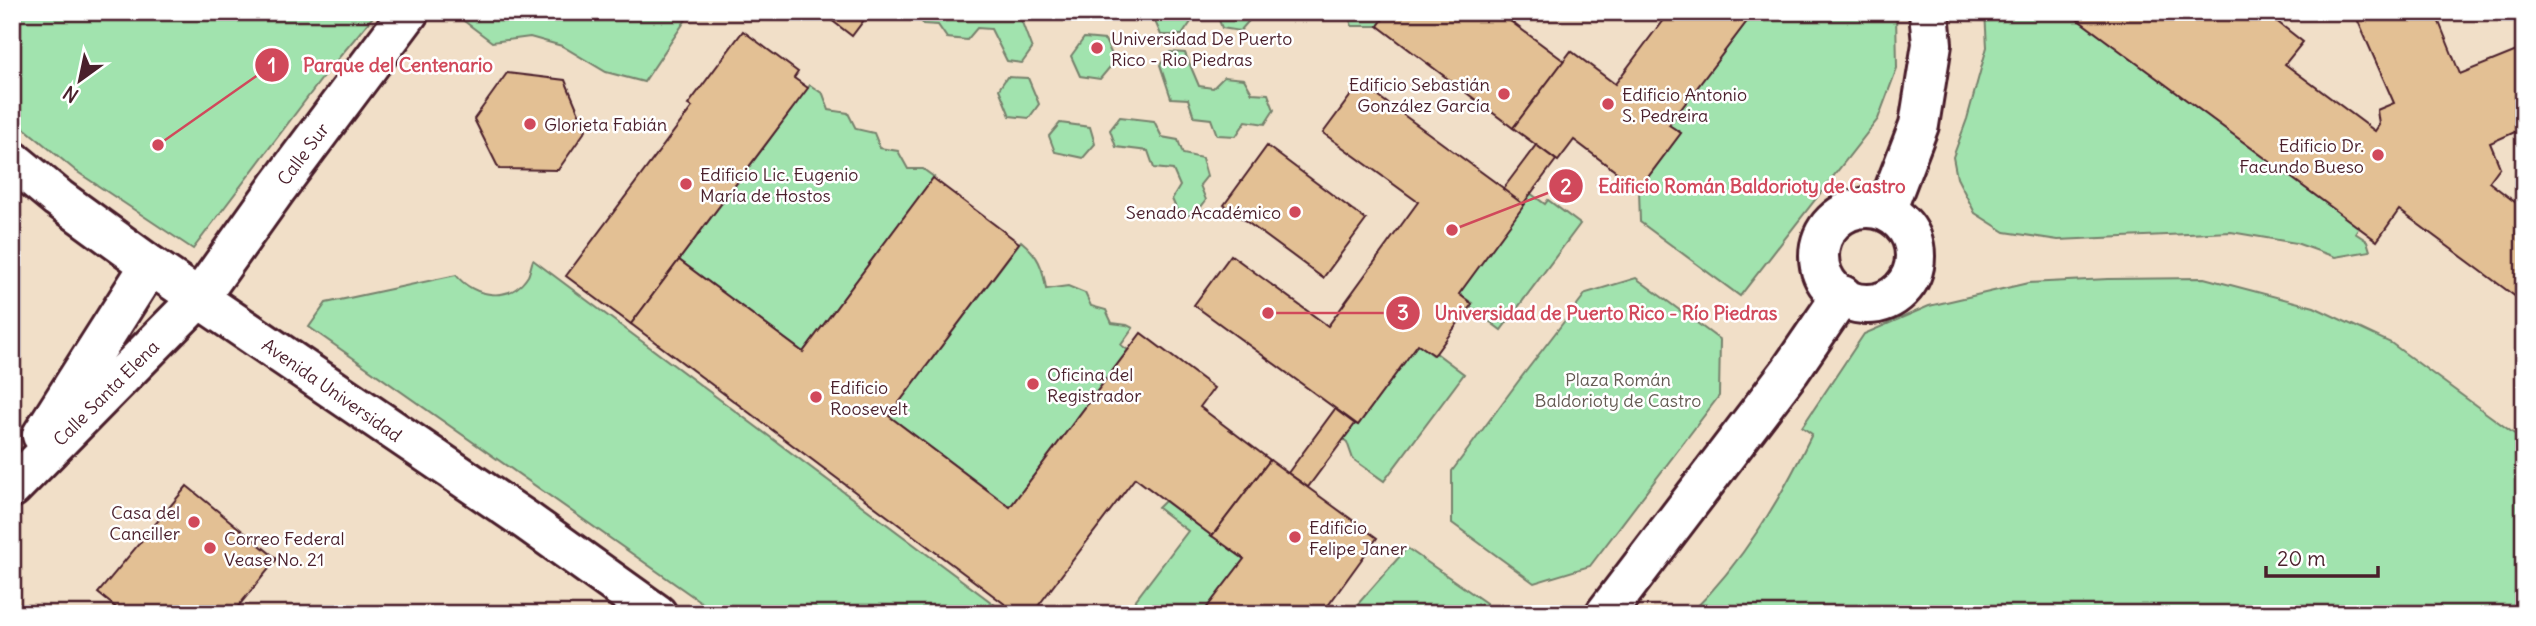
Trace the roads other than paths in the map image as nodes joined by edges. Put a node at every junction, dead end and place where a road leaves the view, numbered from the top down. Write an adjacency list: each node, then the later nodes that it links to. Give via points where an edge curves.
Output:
1 (409, 12): 7 (street, Calle Sur)
2 (1929, 12): 4 (street, via 1932,44 1919,125)
3 (12, 160): 5 (street, Avenida Universidad)
4 (1886, 211): 6 (street, via 1848,211 1822,237 1818,255 1822,274); 6 (street, via 1911,237 1912,274 1901,290 1886,300 1867,304)
5 (150, 265): 7 (street, Avenida Universidad); 8 (street, Calle Santa Elena)
6 (1842, 296): 11 (street)
7 (199, 298): 9 (street, Calle Santa Elena); 10 (street, Avenida Universidad)
8 (12, 482)
9 (12, 488)
10 (657, 614)
11 (1605, 614)

